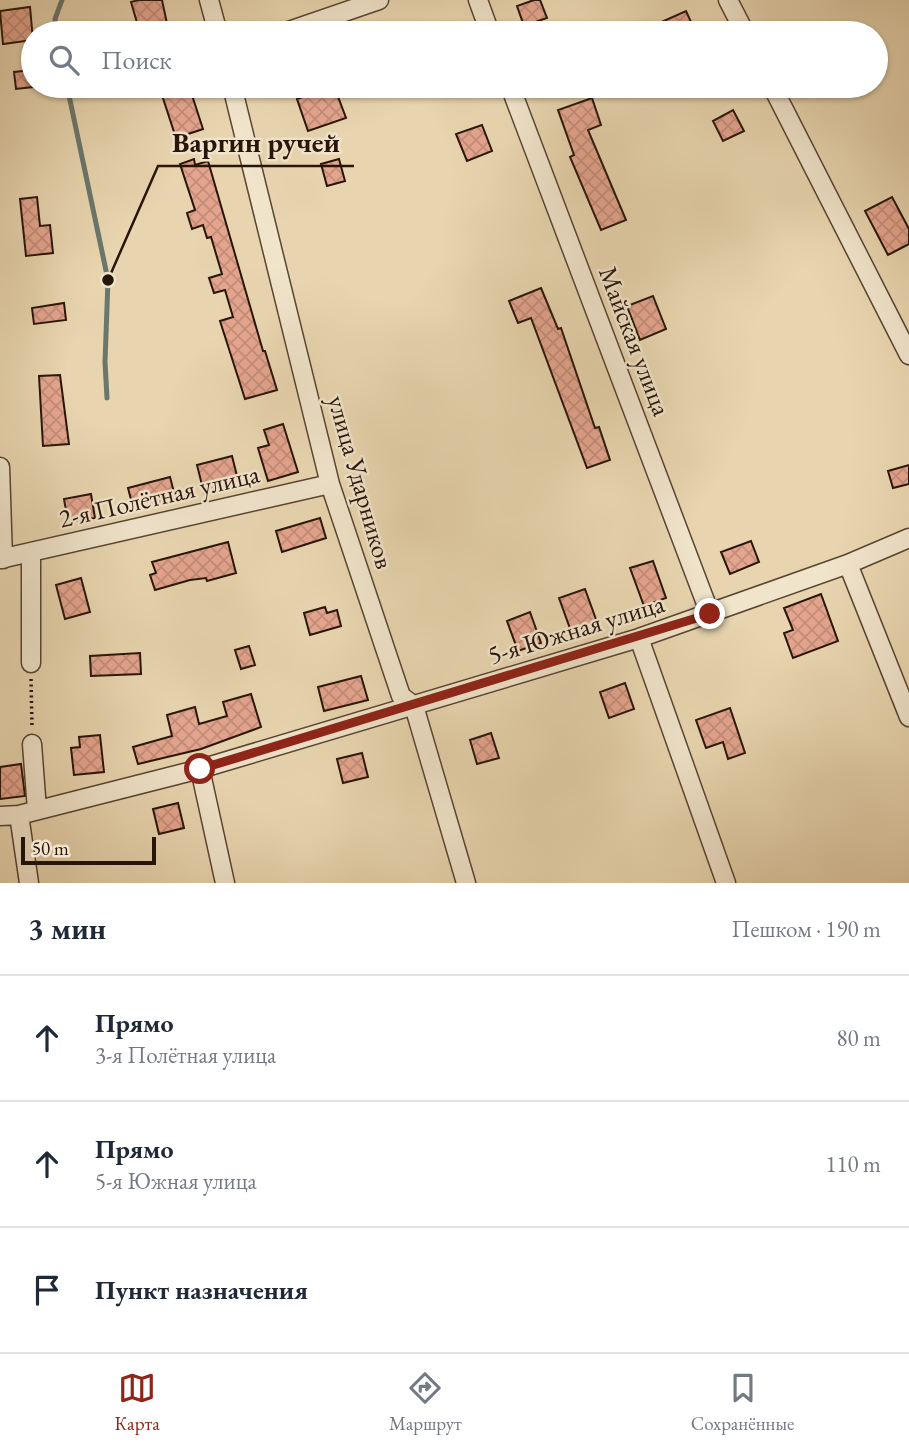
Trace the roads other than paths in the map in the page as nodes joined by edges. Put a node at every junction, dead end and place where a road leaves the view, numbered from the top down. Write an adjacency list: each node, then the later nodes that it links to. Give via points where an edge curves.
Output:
1 (209, 0): 5 (street)
2 (379, 0): 6 (street)
3 (478, 0): 7 (street)
4 (728, 0): 8 (street)
5 (215, 21)
6 (319, 21)
7 (486, 21)
8 (739, 21)
9 (235, 98): 14 (street, улица Ударников)
10 (515, 98): 19 (street, Майская улица)
11 (778, 98): 12 (street)
12 (909, 355)
13 (0, 467): 17 (street)
14 (330, 484): 16 (street, 2-я Полётная улица); 22 (street, улица Ударников, via 401,696)
15 (909, 538): 18 (street, 5-я Южная улица)
16 (31, 552): 17 (street, 2-я Полётная улица); 21 (street)
17 (2, 559)
18 (848, 564): 19 (street, 5-я Южная улица); 23 (street)
19 (710, 614): 20 (street, 5-я Южная улица)
20 (639, 638): 22 (street, 5-я Южная улица); 31 (street)
21 (31, 663)
22 (414, 706): 25 (street, 5-я Южная улица); 30 (street, улица Ударников)
23 (909, 717)
24 (32, 744): 26 (street)
25 (200, 769): 26 (street, 5-я Южная улица); 29 (street)
26 (28, 813): 27 (street, 5-я Южная улица); 28 (street)
27 (0, 816)
28 (29, 883)
29 (225, 883)
30 (466, 883)
31 (726, 883)

